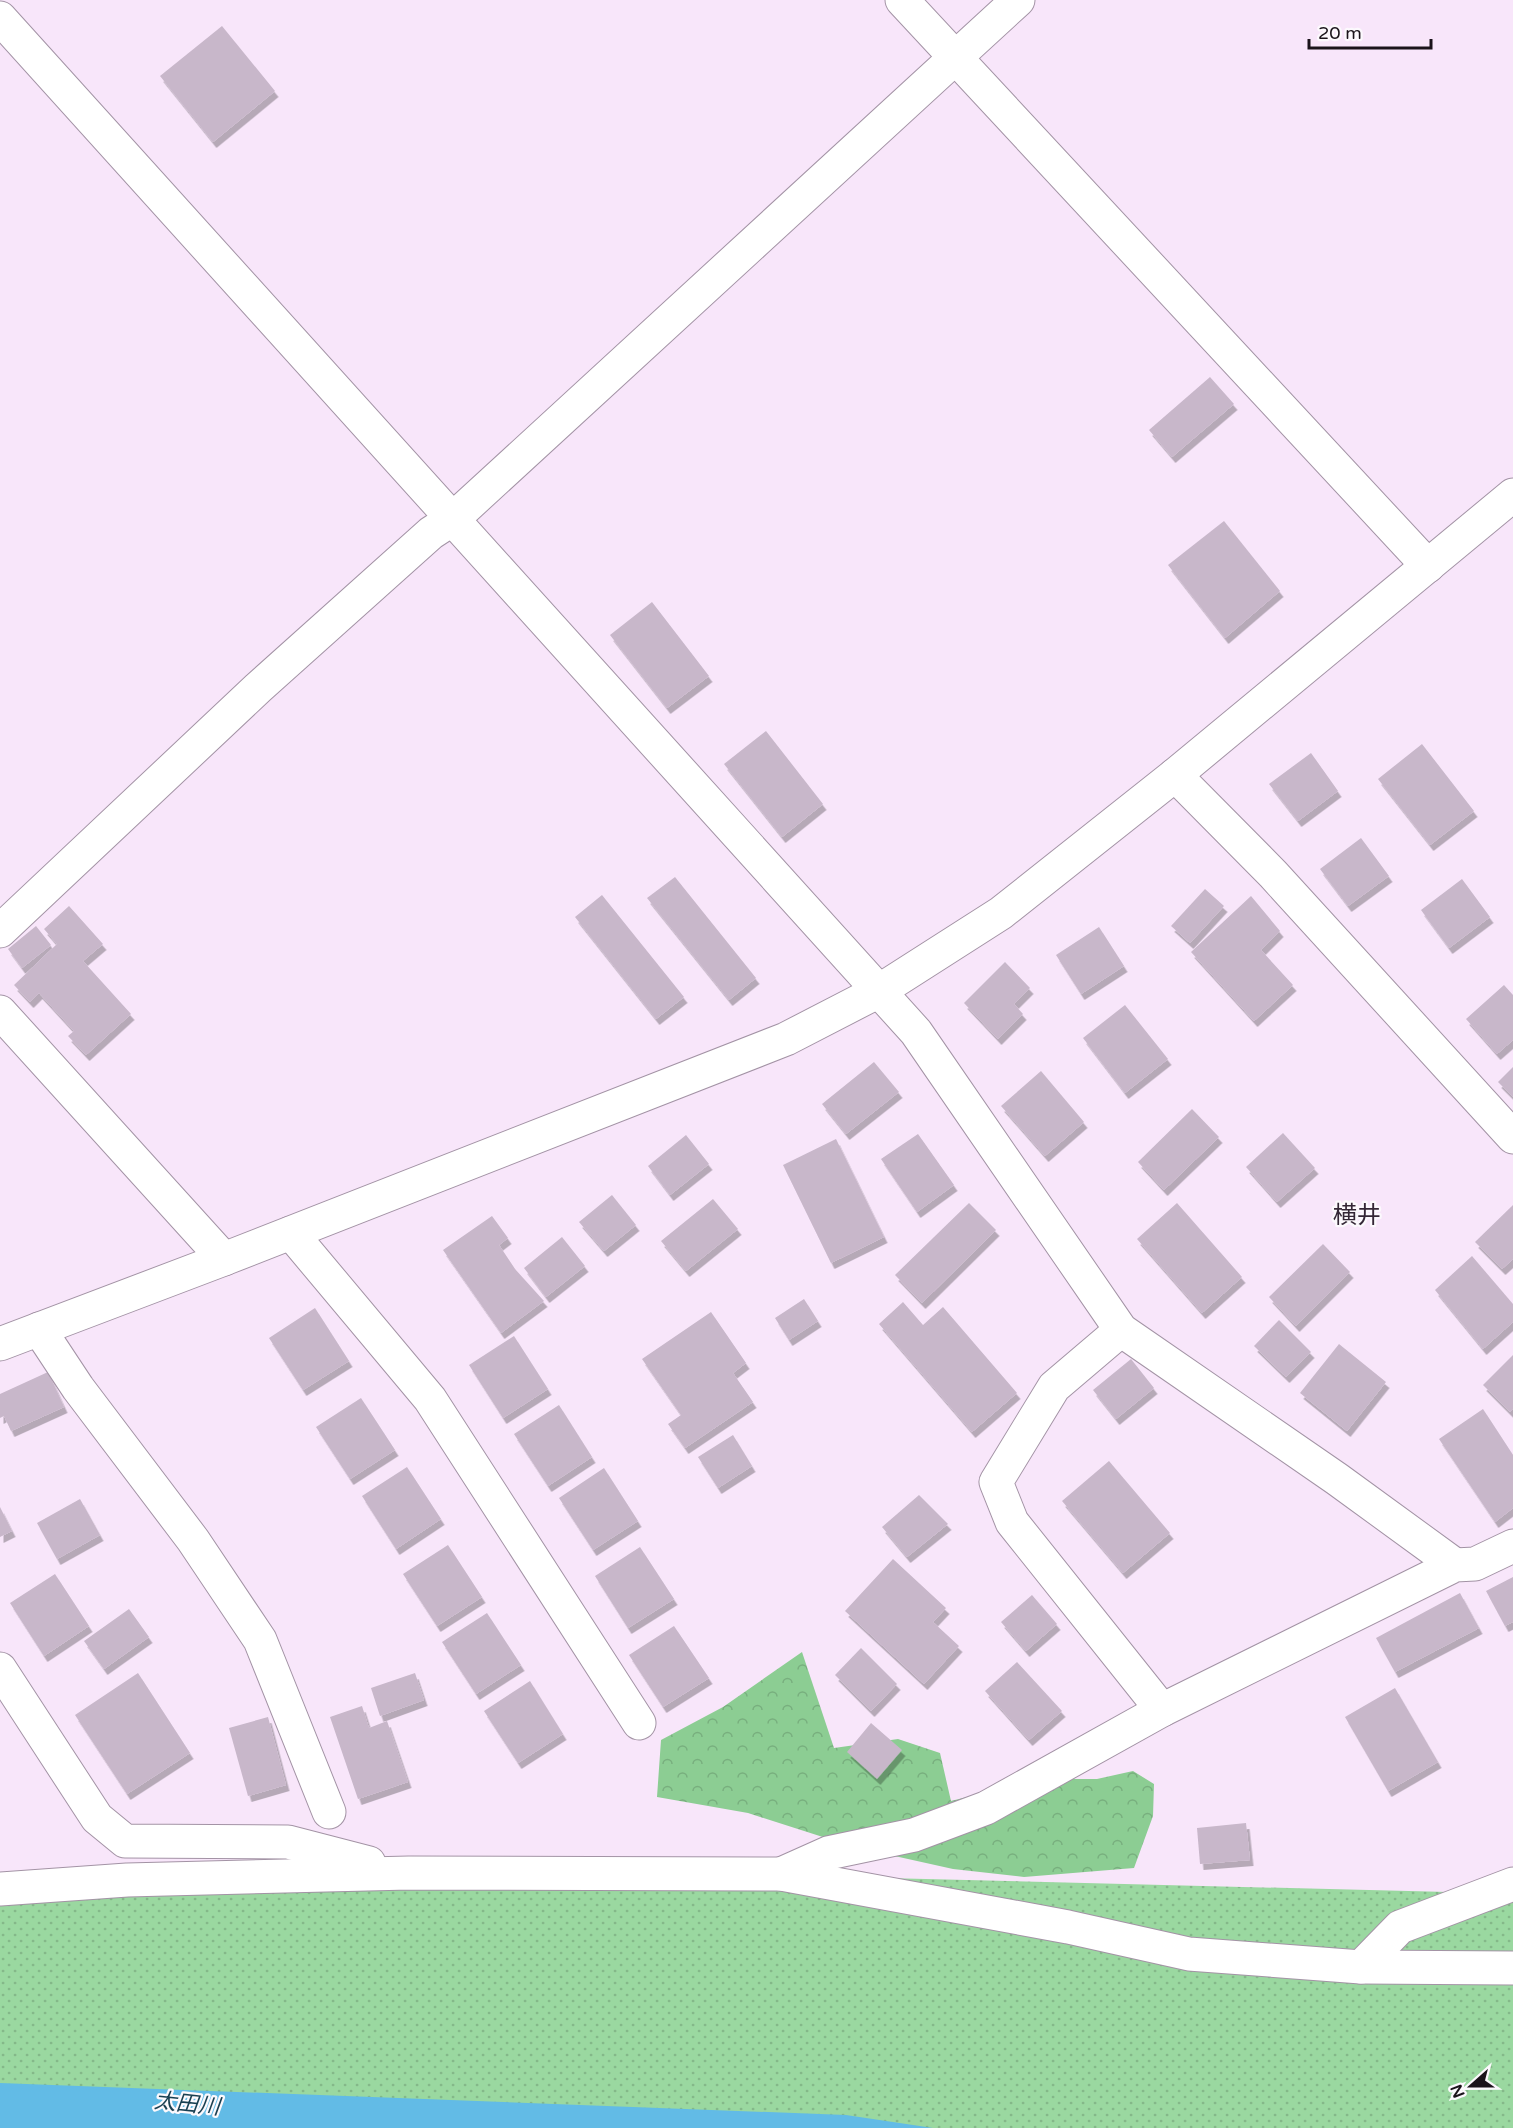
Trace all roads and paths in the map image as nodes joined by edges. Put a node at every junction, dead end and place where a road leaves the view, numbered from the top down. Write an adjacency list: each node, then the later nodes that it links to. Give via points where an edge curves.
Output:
1 (14, 0): 4 (street)
2 (902, 0): 6 (street)
3 (1018, 0): 6 (street)
4 (0, 14)
5 (0, 18): 8 (street)
6 (955, 57): 8 (street); 9 (street)
7 (1513, 495): 9 (street)
8 (454, 518): 11 (street, via 431,533 258,688); 12 (street)
9 (1428, 566): 10 (street)
10 (1175, 775): 12 (street, via 1001,913); 14 (street, via 1273,874)
11 (0, 931)
12 (879, 991): 15 (street, via 786,1039); 18 (street, via 916,1032)
13 (0, 1012): 16 (street)
14 (1513, 1137)
15 (291, 1233): 16 (street); 24 (street, via 430,1400)
16 (224, 1259): 17 (street)
17 (39, 1329): 19 (street); 25 (street, via 78,1388 193,1540 260,1641)
18 (1121, 1330): 21 (street); 23 (street, via 1054,1387 996,1482 1012,1522)
19 (0, 1344)
20 (1513, 1546): 21 (street, via 1475,1564)
21 (1455, 1565): 23 (street)
22 (0, 1669): 26 (street, via 97,1818 125,1841 288,1842)
23 (1162, 1710): 27 (street, via 986,1808 914,1835 828,1853)
24 (639, 1723)
25 (328, 1812)
26 (409, 1873): 27 (street); 29 (street, via 127,1880)
27 (781, 1874): 30 (street, via 1068,1927 1189,1954)
28 (1513, 1884): 30 (street, via 1400,1927)
29 (0, 1889)
30 (1361, 1967): 31 (street)
31 (1513, 1968)

